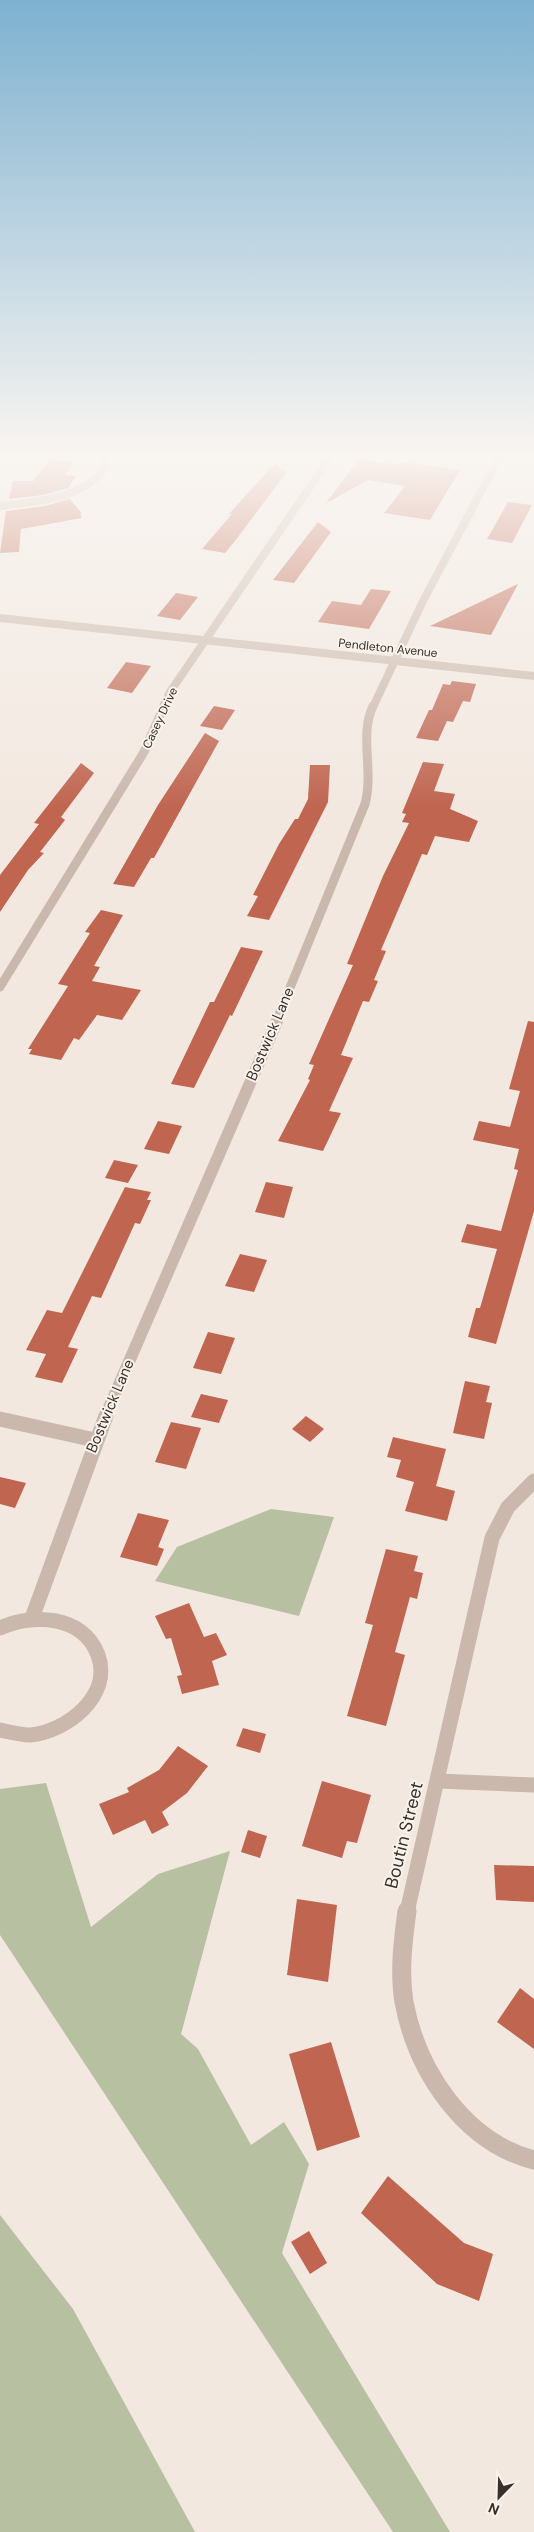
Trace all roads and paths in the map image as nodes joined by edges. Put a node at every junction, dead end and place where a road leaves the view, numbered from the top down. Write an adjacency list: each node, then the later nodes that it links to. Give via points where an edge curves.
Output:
1 (250, 574): 4 (street, Casey Drive)
2 (438, 574): 5 (street, Bostwick Lane)
3 (0, 618): 4 (street, Pendleton Avenue)
4 (207, 640): 5 (street, Pendleton Avenue); 7 (street, Casey Drive, via 170,692 144,752)
5 (393, 661): 6 (street, Pendleton Avenue); 9 (street, Bostwick Lane, via 366,719 371,785 363,810)
6 (534, 676)
7 (0, 987)
8 (0, 1419): 9 (street)
9 (95, 1440): 11 (street, Bostwick Lane)
10 (534, 1481): 14 (street, Boutin Street, via 504,1511 491,1540)
11 (32, 1618): 12 (street); 13 (street, via 57,1620 87,1637 98,1656 97,1689 84,1710 64,1726 26,1735)
12 (0, 1628)
13 (0, 1730)
14 (438, 1781): 15 (street); 16 (street, Boutin Street, via 402,1932 400,1972 405,2008 419,2050 456,2111 498,2147 512,2155)
15 (534, 1785)
16 (534, 2160)

